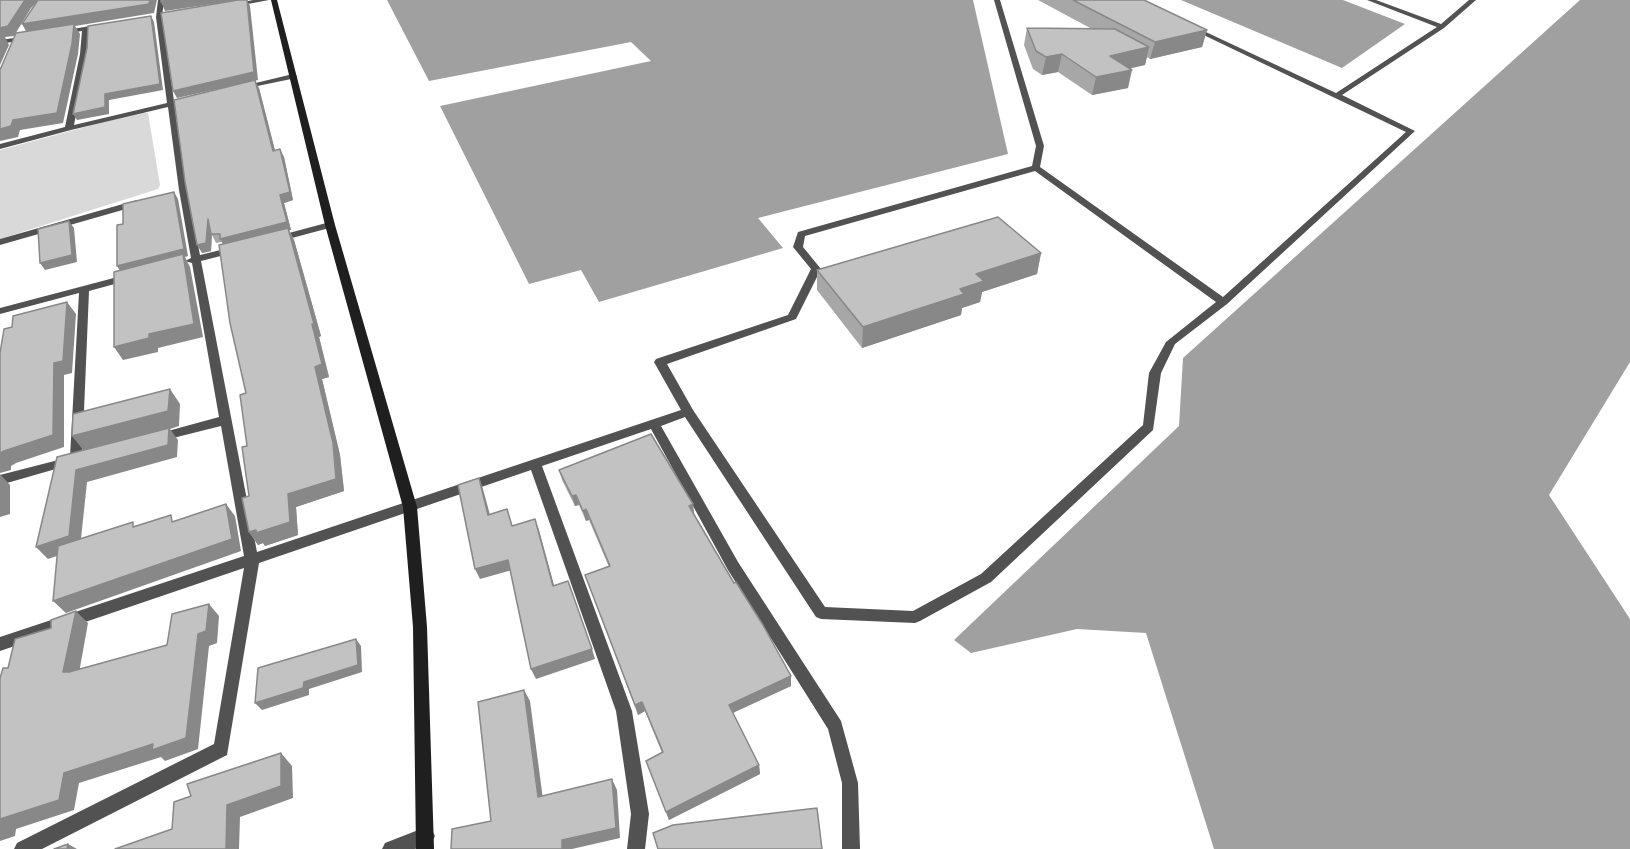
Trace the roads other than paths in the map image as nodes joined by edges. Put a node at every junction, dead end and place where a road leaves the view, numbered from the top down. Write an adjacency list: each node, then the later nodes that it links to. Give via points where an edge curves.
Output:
1 (161, 0): 21 (street, via 159,17)
2 (266, 0): 7 (street)
3 (274, 0): 18 (street)
4 (997, 0): 24 (street, via 1040,146)
5 (1370, 0): 10 (street)
6 (1473, 0): 10 (street)
7 (224, 7)
8 (107, 25): 11 (street)
9 (1185, 25): 20 (street)
10 (1442, 27): 20 (street)
11 (86, 29): 13 (street); 22 (street)
12 (23, 30): 15 (street)
13 (51, 34)
14 (40, 36): 15 (street)
15 (16, 40): 16 (street); 17 (street)
16 (0, 42)
17 (13, 48)
18 (293, 76): 19 (street); 26 (street)
19 (238, 89)
20 (1336, 96): 33 (street, via 1411,131)
21 (177, 103): 22 (street); 30 (street, via 177,192)
22 (69, 128): 23 (street)
23 (0, 147)
24 (1036, 168): 33 (street); 35 (street, via 801,234 798,247 816,269 792,317 660,362)
25 (148, 200): 27 (street)
26 (330, 225): 28 (street); 41 (street)
27 (0, 242)
28 (263, 243)
29 (252, 245): 30 (street)
30 (190, 261): 36 (street)
31 (140, 274): 32 (street)
32 (84, 289): 34 (street); 40 (street, via 82,458)
33 (1223, 302): 35 (street, via 1171,342 1155,373 1149,427 986,578 915,617 821,613)
34 (0, 311)
35 (688, 412): 37 (street)
36 (226, 420): 38 (street); 42 (street)
37 (654, 424): 39 (street); 48 (street, via 734,566 835,726 850,783)
38 (145, 441)
39 (535, 464): 41 (street); 47 (street, via 624,711 640,814)
40 (0, 480)
41 (410, 507): 42 (street); 44 (street, via 420,627)
42 (252, 560): 43 (street); 45 (street, via 221,749)
43 (0, 644)
44 (425, 843): 46 (street)
45 (23, 849)
46 (391, 849)
47 (636, 849)
48 (851, 849)

